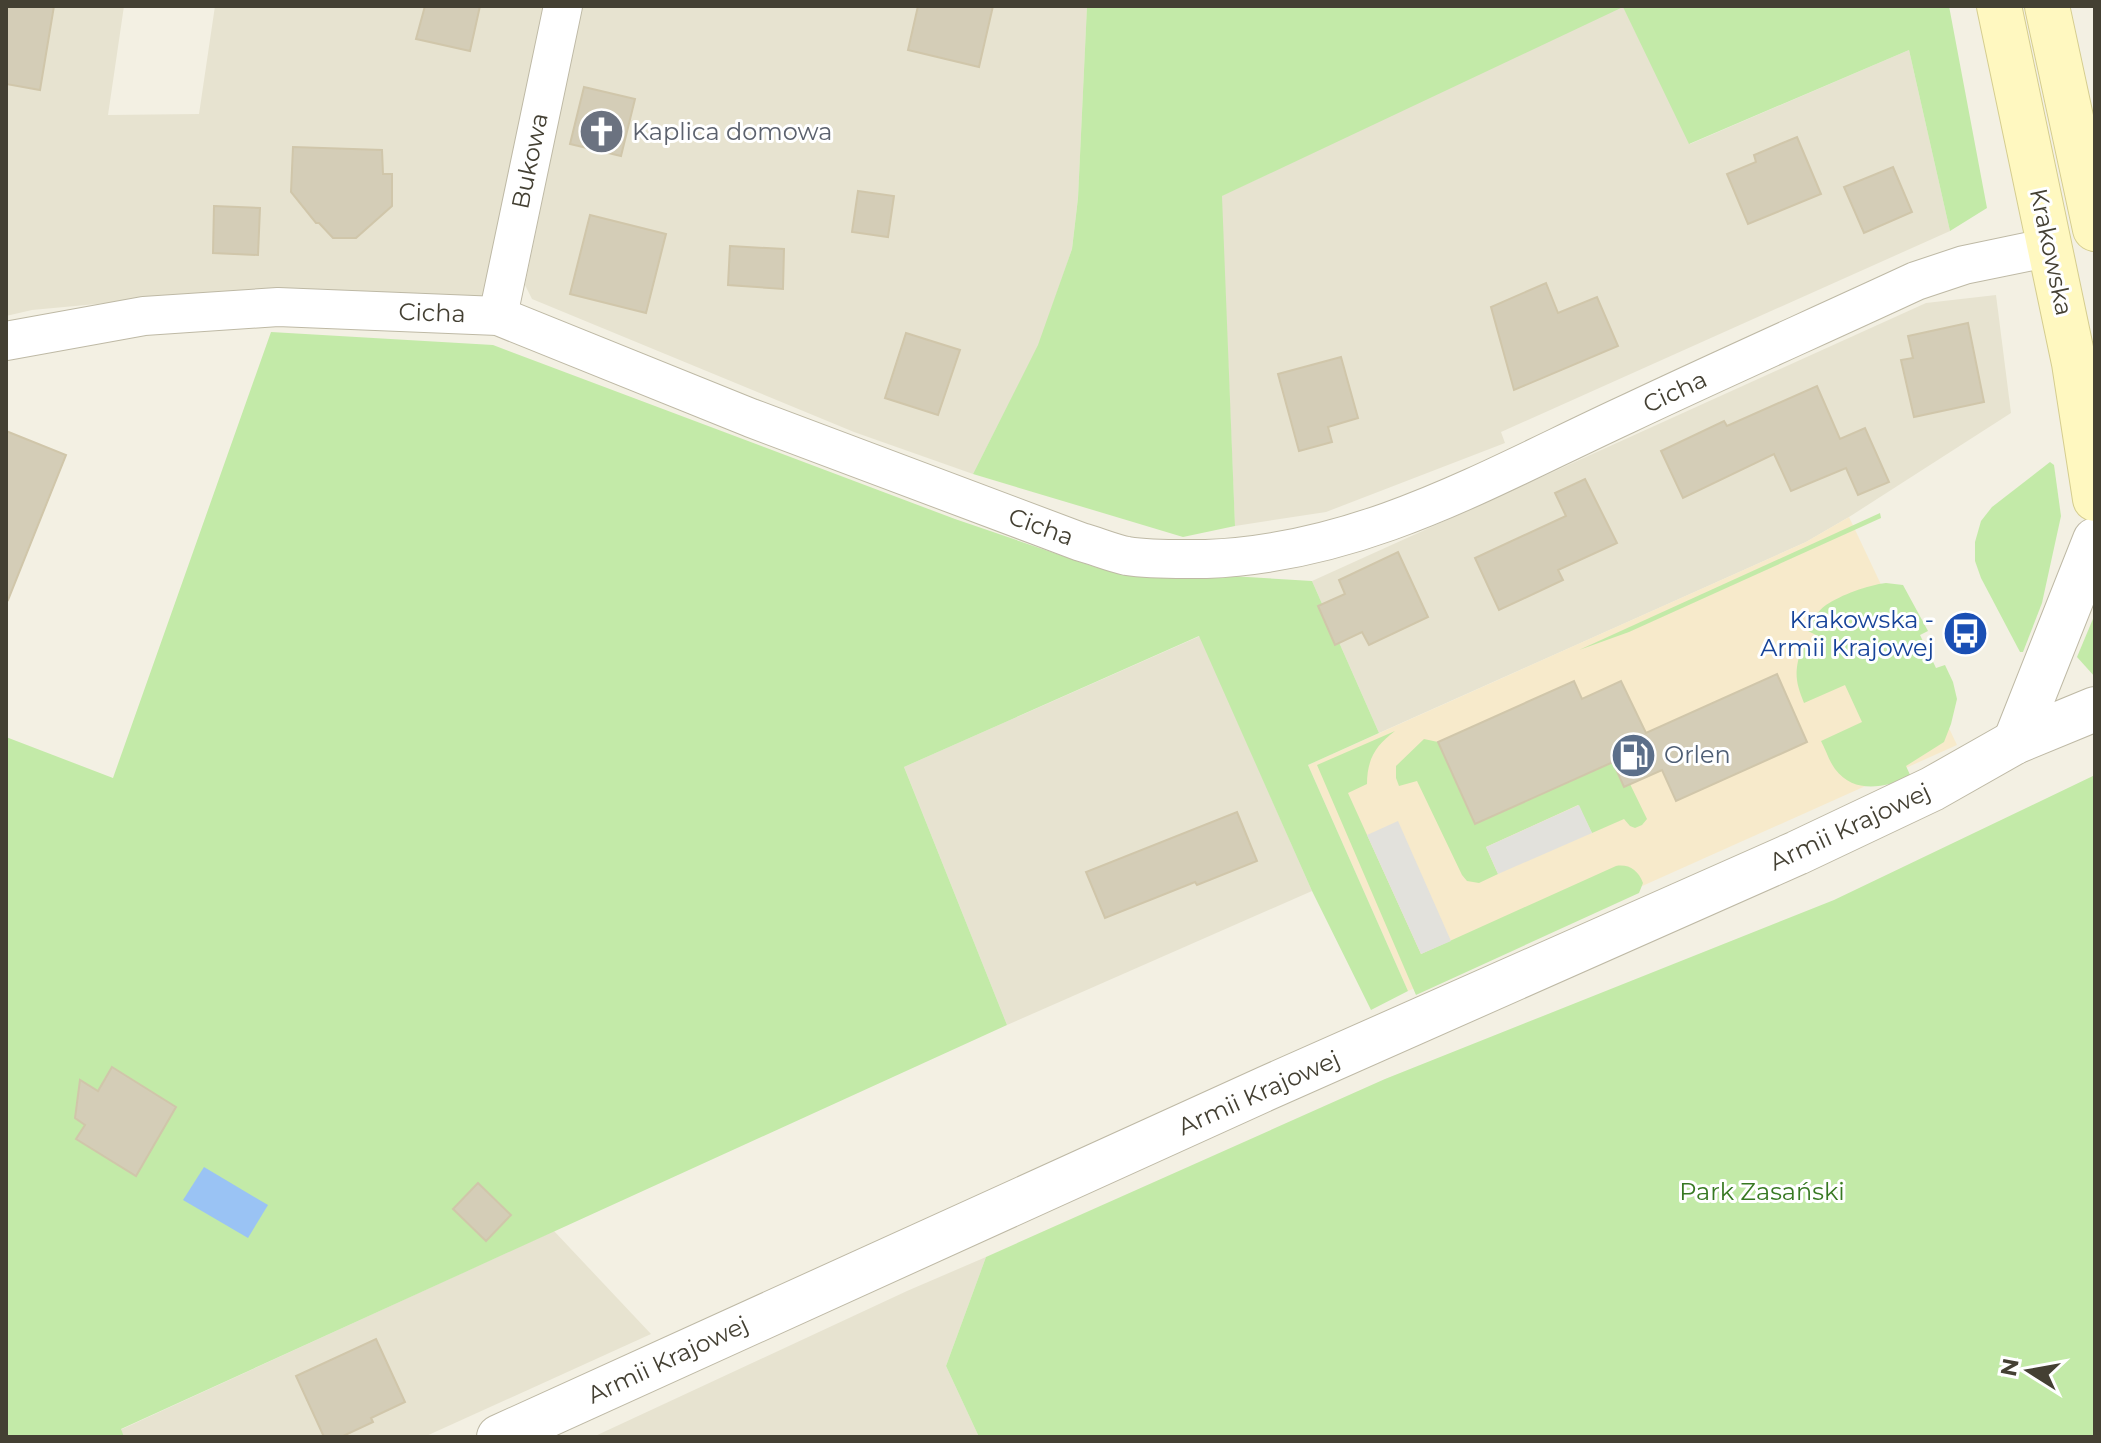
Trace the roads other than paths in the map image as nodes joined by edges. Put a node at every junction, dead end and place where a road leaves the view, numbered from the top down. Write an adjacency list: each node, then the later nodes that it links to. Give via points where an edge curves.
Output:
1 (563, 6): 6 (street, Bukowa)
2 (1999, 6): 5 (main road, Krakowska)
3 (2047, 6): 4 (main road, Krakowska)
4 (2095, 229)
5 (2051, 247): 6 (street, Cicha, via 1916,281 1403,518 1302,548 1173,560 1127,556 1081,542); 8 (main road, Krakowska)
6 (498, 316): 7 (street, Cicha, via 278,307 144,316)
7 (6, 341)
8 (2095, 499)
9 (2095, 540): 11 (street)
10 (2095, 709): 11 (street, Armii Krajowej)
11 (2015, 742): 12 (street, Armii Krajowej, via 1843,832)
12 (499, 1437)

